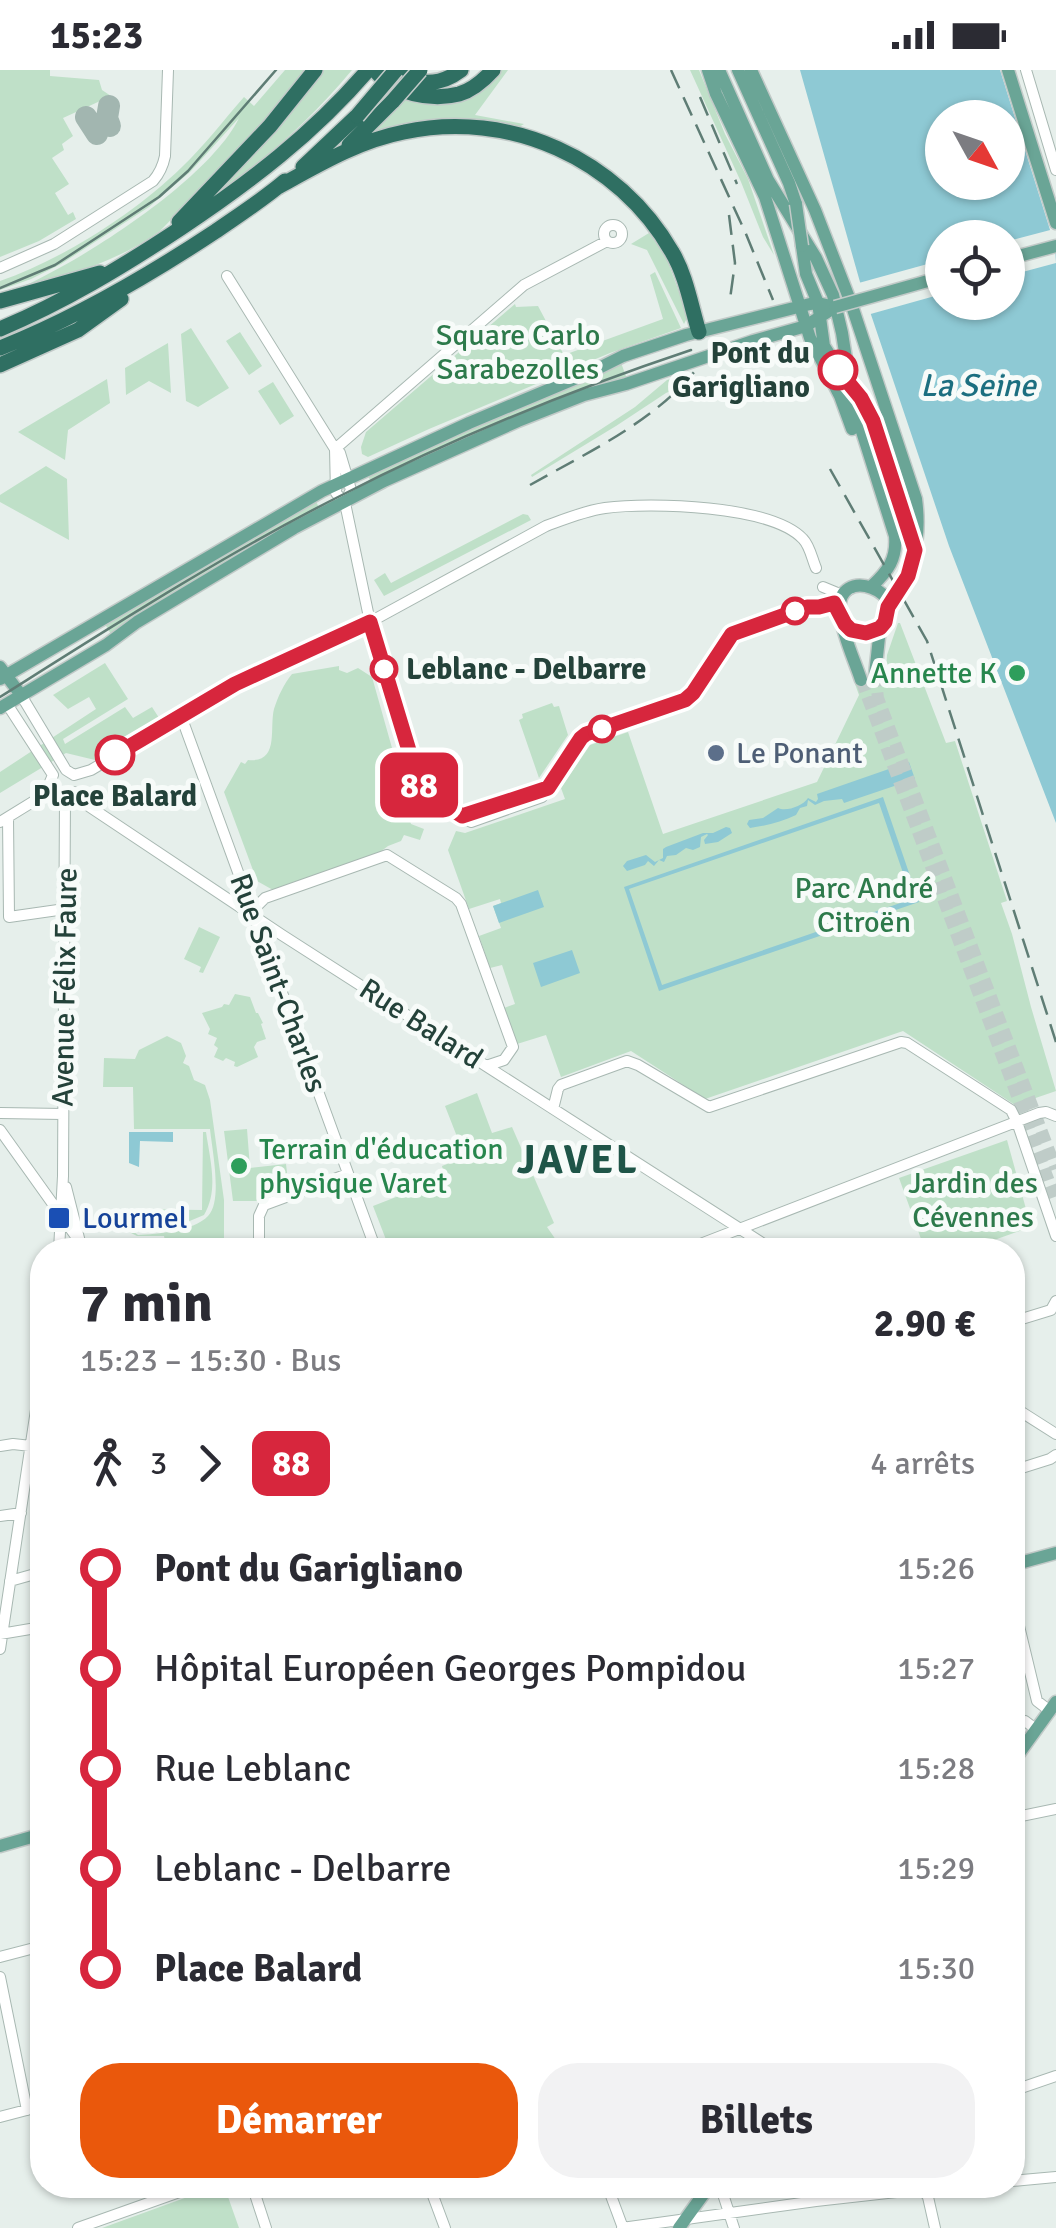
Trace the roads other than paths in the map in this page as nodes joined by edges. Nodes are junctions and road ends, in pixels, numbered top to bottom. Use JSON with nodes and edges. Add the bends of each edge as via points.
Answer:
{"nodes":[{"id":1,"x":168,"y":70,"type":"edge"},
{"id":2,"x":314,"y":70,"type":"edge"},
{"id":3,"x":372,"y":70,"type":"edge"},
{"id":4,"x":395,"y":70,"type":"edge"},
{"id":5,"x":420,"y":70,"type":"edge"},
{"id":6,"x":461,"y":70,"type":"edge"},
{"id":7,"x":477,"y":70,"type":"edge"},
{"id":8,"x":493,"y":70,"type":"edge"},
{"id":9,"x":708,"y":70,"type":"edge"},
{"id":10,"x":719,"y":70,"type":"edge"},
{"id":11,"x":738,"y":70,"type":"edge"},
{"id":12,"x":751,"y":70,"type":"edge"},
{"id":13,"x":1008,"y":70,"type":"edge"},
{"id":14,"x":1026,"y":70,"type":"edge"},
{"id":15,"x":448,"y":95,"type":"junction"},
{"id":16,"x":363,"y":121,"type":"junction"},
{"id":17,"x":339,"y":154,"type":"junction"},
{"id":18,"x":1055,"y":164,"type":"edge"},
{"id":19,"x":278,"y":187,"type":"junction"},
{"id":20,"x":1056,"y":224,"type":"edge"},
{"id":21,"x":607,"y":241,"type":"dead end"},
{"id":22,"x":159,"y":243,"type":"junction"},
{"id":23,"x":1056,"y":246,"type":"edge"},
{"id":24,"x":184,"y":252,"type":"junction"},
{"id":25,"x":1025,"y":255,"type":"edge"},
{"id":26,"x":123,"y":266,"type":"junction"},
{"id":27,"x":0,"y":268,"type":"edge"},
{"id":28,"x":227,"y":276,"type":"dead end"},
{"id":29,"x":925,"y":282,"type":"edge"},
{"id":30,"x":0,"y":301,"type":"edge"},
{"id":31,"x":818,"y":302,"type":"junction"},
{"id":32,"x":799,"y":306,"type":"junction"},
{"id":33,"x":836,"y":308,"type":"junction"},
{"id":34,"x":820,"y":318,"type":"junction"},
{"id":35,"x":806,"y":326,"type":"junction"},
{"id":36,"x":0,"y":330,"type":"edge"},
{"id":37,"x":699,"y":332,"type":"junction"},
{"id":38,"x":0,"y":348,"type":"edge"},
{"id":39,"x":707,"y":356,"type":"junction"},
{"id":40,"x":0,"y":365,"type":"edge"},
{"id":41,"x":334,"y":449,"type":"junction"},
{"id":42,"x":341,"y":478,"type":"junction"},
{"id":43,"x":344,"y":503,"type":"junction"},
{"id":44,"x":894,"y":536,"type":"junction"},
{"id":45,"x":915,"y":550,"type":"junction"},
{"id":46,"x":816,"y":568,"type":"dead end"},
{"id":47,"x":872,"y":586,"type":"junction"},
{"id":48,"x":850,"y":589,"type":"junction"},
{"id":49,"x":888,"y":607,"type":"junction"},
{"id":50,"x":838,"y":611,"type":"junction"},
{"id":51,"x":370,"y":622,"type":"junction"},
{"id":52,"x":880,"y":628,"type":"junction"},
{"id":53,"x":2,"y":674,"type":"edge"},
{"id":54,"x":21,"y":696,"type":"junction"},
{"id":55,"x":2,"y":702,"type":"edge"},
{"id":56,"x":180,"y":716,"type":"junction"},
{"id":57,"x":70,"y":773,"type":"junction"},
{"id":58,"x":53,"y":776,"type":"junction"},
{"id":59,"x":52,"y":790,"type":"junction"},
{"id":60,"x":70,"y":794,"type":"junction"},
{"id":61,"x":4,"y":820,"type":"edge"},
{"id":62,"x":66,"y":909,"type":"junction"},
{"id":63,"x":251,"y":912,"type":"junction"},
{"id":64,"x":486,"y":1066,"type":"junction"},
{"id":65,"x":553,"y":1109,"type":"junction"},
{"id":66,"x":0,"y":1112,"type":"edge"},
{"id":67,"x":64,"y":1114,"type":"junction"},
{"id":68,"x":1051,"y":1114,"type":"edge"},
{"id":69,"x":1017,"y":1122,"type":"junction"},
{"id":70,"x":0,"y":1130,"type":"edge"},
{"id":71,"x":348,"y":1174,"type":"junction"},
{"id":72,"x":63,"y":1180,"type":"junction"},
{"id":73,"x":43,"y":1191,"type":"junction"},
{"id":74,"x":61,"y":1216,"type":"junction"},
{"id":75,"x":741,"y":1230,"type":"junction"},
{"id":76,"x":60,"y":1234,"type":"junction"},
{"id":77,"x":1056,"y":1236,"type":"edge"},
{"id":78,"x":60,"y":1238,"type":"edge"},
{"id":79,"x":65,"y":1238,"type":"edge"},
{"id":80,"x":74,"y":1238,"type":"edge"},
{"id":81,"x":77,"y":1238,"type":"edge"},
{"id":82,"x":259,"y":1238,"type":"edge"},
{"id":83,"x":372,"y":1238,"type":"edge"},
{"id":84,"x":719,"y":1238,"type":"edge"},
{"id":85,"x":753,"y":1238,"type":"edge"},
{"id":86,"x":1056,"y":1301,"type":"edge"},
{"id":87,"x":1025,"y":1318,"type":"edge"},
{"id":88,"x":1025,"y":1414,"type":"edge"},
{"id":89,"x":1056,"y":1434,"type":"edge"},
{"id":90,"x":0,"y":1446,"type":"edge"},
{"id":91,"x":30,"y":1446,"type":"edge"},
{"id":92,"x":30,"y":1452,"type":"edge"},
{"id":93,"x":1056,"y":1455,"type":"edge"},
{"id":94,"x":1025,"y":1467,"type":"edge"},
{"id":95,"x":20,"y":1513,"type":"junction"},
{"id":96,"x":0,"y":1516,"type":"edge"},
{"id":97,"x":1056,"y":1553,"type":"edge"},
{"id":98,"x":1025,"y":1561,"type":"edge"},
{"id":99,"x":30,"y":1575,"type":"edge"},
{"id":100,"x":10,"y":1581,"type":"junction"},
{"id":101,"x":30,"y":1629,"type":"edge"},
{"id":102,"x":1,"y":1634,"type":"edge"},
{"id":103,"x":0,"y":1649,"type":"edge"},
{"id":104,"x":1025,"y":1651,"type":"edge"},
{"id":105,"x":1053,"y":1707,"type":"edge"},
{"id":106,"x":1025,"y":1721,"type":"edge"},
{"id":107,"x":1037,"y":1730,"type":"junction"},
{"id":108,"x":1025,"y":1746,"type":"edge"},
{"id":109,"x":1056,"y":1809,"type":"edge"},
{"id":110,"x":1025,"y":1815,"type":"edge"},
{"id":111,"x":30,"y":1837,"type":"edge"},
{"id":112,"x":0,"y":1846,"type":"edge"},
{"id":113,"x":30,"y":1949,"type":"edge"},
{"id":114,"x":0,"y":1957,"type":"edge"},
{"id":115,"x":0,"y":1977,"type":"edge"},
{"id":116,"x":1056,"y":2076,"type":"edge"},
{"id":117,"x":1025,"y":2087,"type":"edge"},
{"id":118,"x":28,"y":2110,"type":"joint"},
{"id":119,"x":0,"y":2117,"type":"edge"},
{"id":120,"x":1056,"y":2177,"type":"edge"},
{"id":121,"x":1025,"y":2180,"type":"edge"},
{"id":122,"x":162,"y":2198,"type":"edge"},
{"id":123,"x":256,"y":2198,"type":"edge"},
{"id":124,"x":434,"y":2198,"type":"edge"},
{"id":125,"x":612,"y":2198,"type":"edge"},
{"id":126,"x":701,"y":2198,"type":"edge"},
{"id":127,"x":724,"y":2198,"type":"edge"},
{"id":128,"x":843,"y":2198,"type":"edge"},
{"id":129,"x":928,"y":2198,"type":"edge"},
{"id":130,"x":729,"y":2214,"type":"junction"},
{"id":131,"x":682,"y":2224,"type":"edge"},
{"id":132,"x":78,"y":2228,"type":"edge"},
{"id":133,"x":266,"y":2228,"type":"edge"},
{"id":134,"x":444,"y":2228,"type":"edge"},
{"id":135,"x":622,"y":2228,"type":"edge"},
{"id":136,"x":734,"y":2228,"type":"edge"},
{"id":137,"x":936,"y":2228,"type":"edge"}],
"edges":[{"from":1,"to":27,"type":"street","via":[[164,167],[153,181],[54,244]]},
{"from":2,"to":22,"type":"highway"},
{"from":3,"to":15,"type":"highway","via":[[401,90]]},
{"from":3,"to":22,"type":"highway","via":[[270,166]]},
{"from":4,"to":6,"type":"highway","via":[[423,84]]},
{"from":4,"to":16,"type":"highway","bridge":true},
{"from":5,"to":16,"type":"highway","bridge":true},
{"from":7,"to":15,"type":"highway"},
{"from":8,"to":15,"type":"highway","via":[[469,90]]},
{"from":9,"to":32,"type":"main road","via":[[765,198]]},
{"from":10,"to":33,"type":"main road"},
{"from":11,"to":31,"type":"main road","bridge":true,"via":[[789,183],[806,274]]},
{"from":12,"to":45,"type":"main road","via":[[851,303],[916,499]]},
{"from":13,"to":20,"type":"main road"},
{"from":14,"to":18,"type":"street"},
{"from":16,"to":17,"type":"highway"},
{"from":16,"to":19,"type":"highway"},
{"from":17,"to":19,"type":"highway"},
{"from":17,"to":37,"type":"highway","via":[[404,132],[467,126],[512,132],[570,154],[619,187],[654,224],[678,265]]},
{"from":19,"to":24,"type":"highway"},
{"from":21,"to":41,"type":"street","via":[[524,285]]},
{"from":22,"to":26,"type":"highway"},
{"from":23,"to":25,"type":"main road"},
{"from":24,"to":38,"type":"highway"},
{"from":24,"to":40,"type":"highway","via":[[78,330]]},
{"from":26,"to":30,"type":"highway"},
{"from":26,"to":36,"type":"highway"},
{"from":28,"to":41,"type":"street"},
{"from":29,"to":33,"type":"main road","bridge":true},
{"from":31,"to":32,"type":"main road"},
{"from":31,"to":33,"type":"main road"},
{"from":31,"to":34,"type":"main road"},
{"from":32,"to":35,"type":"main road"},
{"from":32,"to":37,"type":"main road"},
{"from":33,"to":34,"type":"main road"},
{"from":33,"to":44,"type":"main road","via":[[853,403]]},
{"from":34,"to":35,"type":"main road"},
{"from":34,"to":45,"type":"main road","bridge":true,"via":[[824,346],[873,421]]},
{"from":35,"to":39,"type":"main road"},
{"from":35,"to":44,"type":"main road"},
{"from":37,"to":39,"type":"main road"},
{"from":37,"to":42,"type":"main road","via":[[623,356]]},
{"from":39,"to":43,"type":"main road","via":[[518,420]]},
{"from":41,"to":42,"type":"street"},
{"from":42,"to":43,"type":"street","via":[[337,497]]},
{"from":42,"to":53,"type":"main road"},
{"from":43,"to":51,"type":"street"},
{"from":43,"to":54,"type":"main road"},
{"from":44,"to":47,"type":"main road","via":[[892,564]]},
{"from":45,"to":49,"type":"main road"},
{"from":46,"to":51,"type":"street","via":[[800,537],[754,517],[688,506],[606,508],[546,526]]},
{"from":47,"to":48,"type":"main road"},
{"from":47,"to":49,"type":"main road"},
{"from":48,"to":50,"type":"main road"},
{"from":48,"to":50,"type":"street","via":[[840,594],[821,584]]},
{"from":49,"to":52,"type":"main road"},
{"from":50,"to":51,"type":"street","via":[[807,607],[732,634],[689,697],[586,734],[542,797],[474,822],[421,790]]},
{"from":50,"to":52,"type":"main road","via":[[851,630]]},
{"from":50,"to":52,"type":"main road","via":[[868,678]]},
{"from":51,"to":56,"type":"street"},
{"from":53,"to":54,"type":"main road"},
{"from":54,"to":55,"type":"main road"},
{"from":54,"to":57,"type":"street"},
{"from":55,"to":58,"type":"street"},
{"from":56,"to":57,"type":"street","via":[[94,768]]},
{"from":56,"to":63,"type":"street","name":"Rue Saint-Charles"},
{"from":57,"to":58,"type":"street"},
{"from":57,"to":60,"type":"street","via":[[77,782]]},
{"from":58,"to":59,"type":"street"},
{"from":59,"to":60,"type":"street"},
{"from":59,"to":61,"type":"street"},
{"from":60,"to":62,"type":"street","name":"Avenue Félix Faure"},
{"from":60,"to":63,"type":"street","name":"Rue Balard"},
{"from":61,"to":62,"type":"street","via":[[9,917]]},
{"from":62,"to":67,"type":"street","name":"Avenue Félix Faure"},
{"from":63,"to":64,"type":"street","name":"Rue Balard"},
{"from":63,"to":64,"type":"street","via":[[266,898],[385,856],[411,868],[462,904],[513,1047],[504,1060]]},
{"from":63,"to":71,"type":"street","name":"Rue Saint-Charles"},
{"from":64,"to":65,"type":"street","name":"Rue Balard"},
{"from":65,"to":69,"type":"street","via":[[562,1086],[627,1060],[709,1107],[902,1042],[1010,1110]]},
{"from":65,"to":75,"type":"street","name":"Rue Balard"},
{"from":66,"to":67,"type":"street"},
{"from":67,"to":72,"type":"street","name":"Avenue Félix Faure"},
{"from":68,"to":69,"type":"street"},
{"from":69,"to":75,"type":"street"},
{"from":69,"to":77,"type":"street"},
{"from":70,"to":73,"type":"street"},
{"from":71,"to":82,"type":"street","via":[[264,1205]]},
{"from":71,"to":83,"type":"street","name":"Rue Saint-Charles"},
{"from":72,"to":73,"type":"street"},
{"from":72,"to":74,"type":"street","name":"Avenue Félix Faure"},
{"from":72,"to":81,"type":"street","name":"Avenue Félix Faure"},
{"from":73,"to":74,"type":"street"},
{"from":74,"to":76,"type":"street","name":"Avenue Félix Faure"},
{"from":74,"to":80,"type":"street"},
{"from":75,"to":84,"type":"street"},
{"from":75,"to":85,"type":"street","name":"Rue Balard"},
{"from":76,"to":78,"type":"street","name":"Avenue Félix Faure"},
{"from":76,"to":79,"type":"street"},
{"from":86,"to":87,"type":"street","via":[[1051,1310]]},
{"from":88,"to":89,"type":"street"},
{"from":90,"to":91,"type":"street"},
{"from":92,"to":95,"type":"street"},
{"from":93,"to":94,"type":"street"},
{"from":95,"to":96,"type":"street"},
{"from":95,"to":100,"type":"street"},
{"from":97,"to":98,"type":"main road"},
{"from":99,"to":100,"type":"street"},
{"from":100,"to":102,"type":"street"},
{"from":101,"to":102,"type":"street"},
{"from":102,"to":103,"type":"street"},
{"from":104,"to":105,"type":"street","via":[[1037,1701]]},
{"from":105,"to":107,"type":"main road"},
{"from":106,"to":107,"type":"street"},
{"from":107,"to":108,"type":"main road"},
{"from":109,"to":110,"type":"street"},
{"from":111,"to":112,"type":"main road"},
{"from":113,"to":114,"type":"street"},
{"from":115,"to":118,"type":"street"},
{"from":116,"to":117,"type":"street"},
{"from":118,"to":119,"type":"street"},
{"from":120,"to":121,"type":"street"},
{"from":122,"to":132,"type":"street"},
{"from":123,"to":133,"type":"street"},
{"from":124,"to":134,"type":"street"},
{"from":125,"to":135,"type":"street"},
{"from":126,"to":131,"type":"main road"},
{"from":127,"to":130,"type":"street"},
{"from":128,"to":130,"type":"street"},
{"from":129,"to":137,"type":"street"},
{"from":130,"to":131,"type":"street"},
{"from":130,"to":136,"type":"street"},
{"from":131,"to":135,"type":"street"}]}
